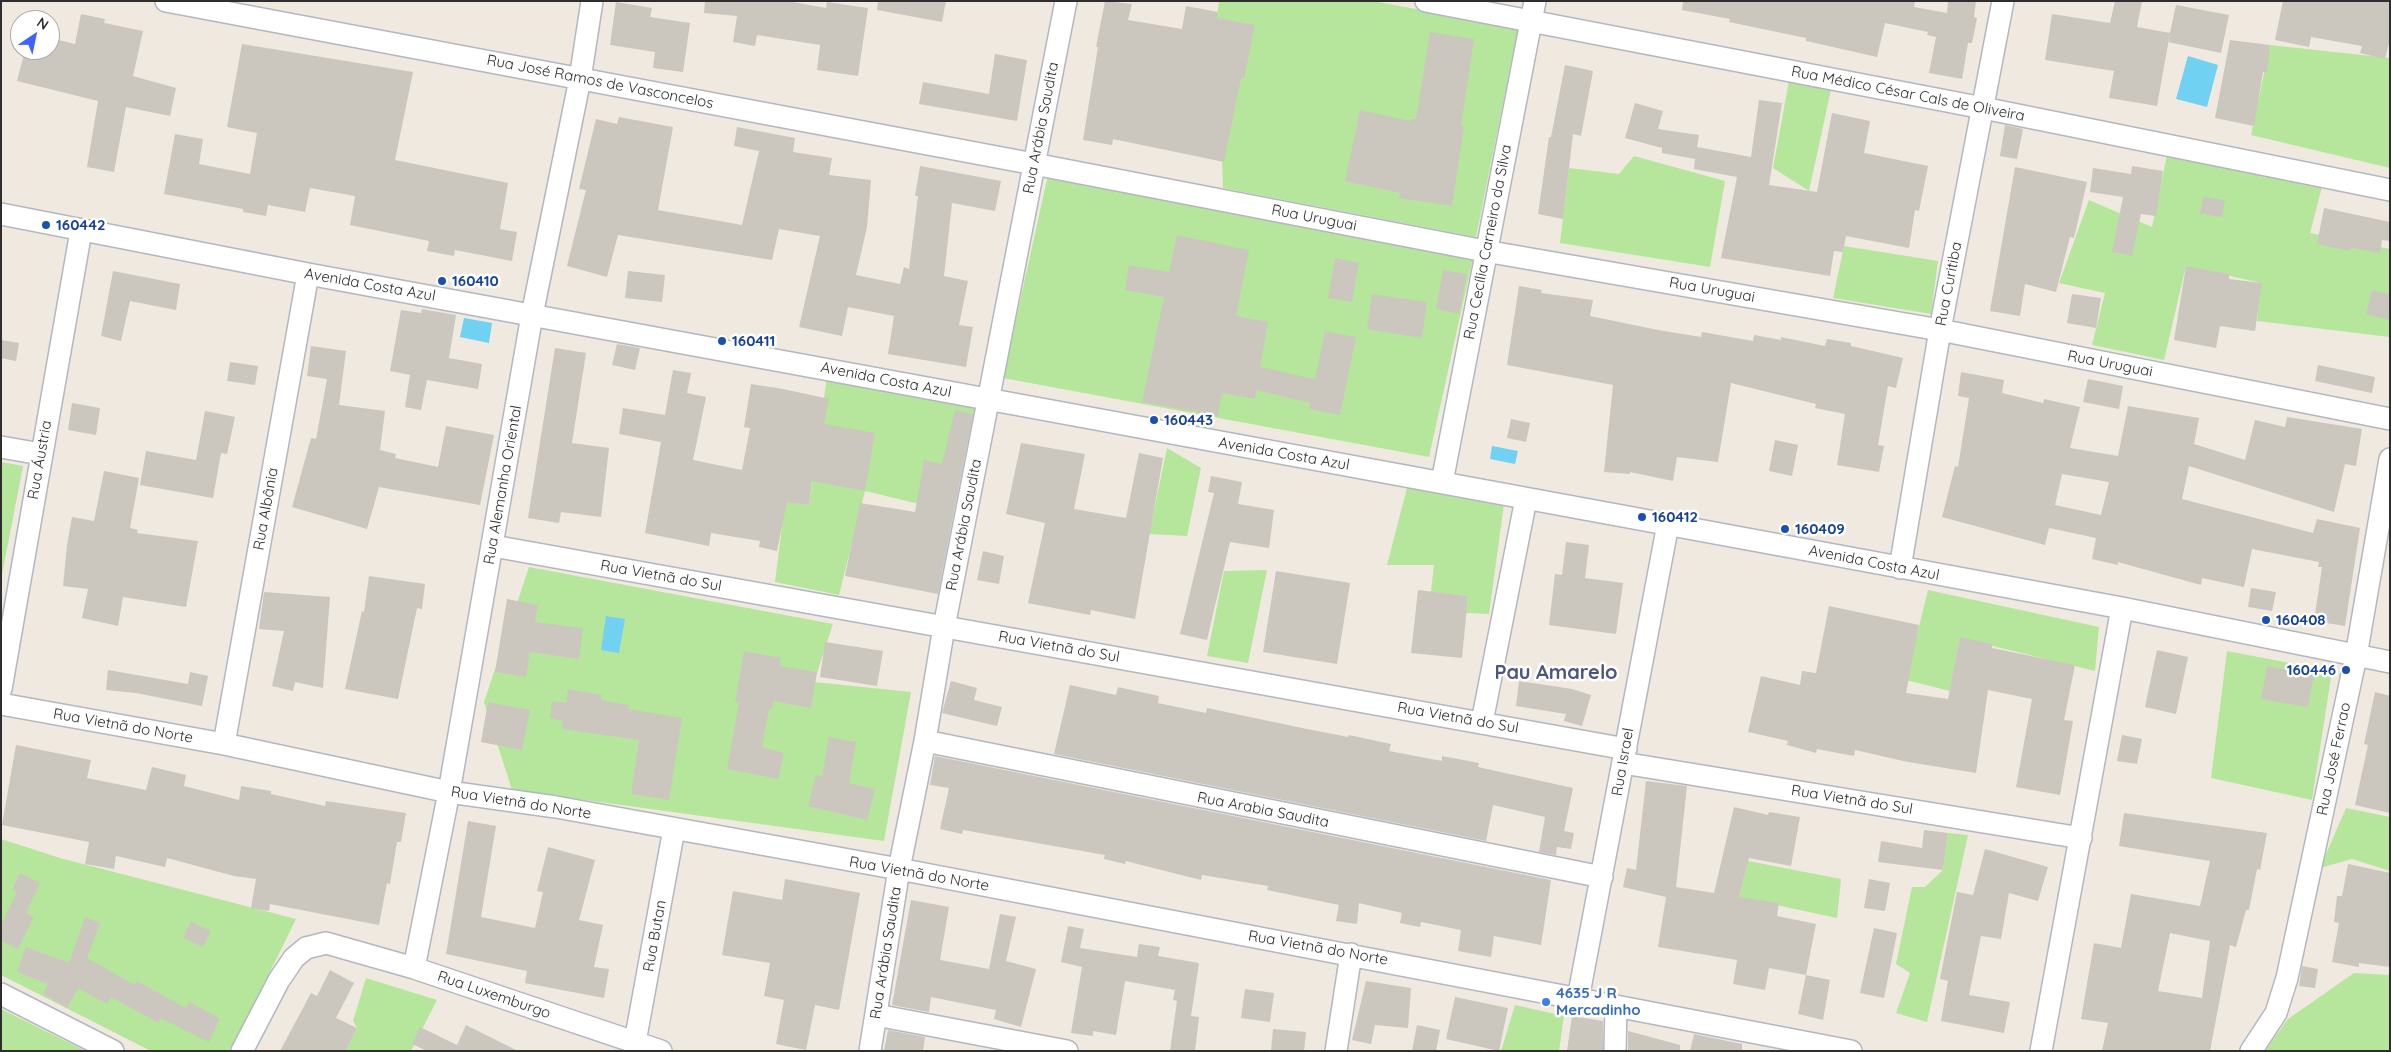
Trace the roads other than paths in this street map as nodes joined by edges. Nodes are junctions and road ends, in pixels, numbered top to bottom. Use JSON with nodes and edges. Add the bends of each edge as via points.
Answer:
{"nodes":[{"id":1,"x":166,"y":1,"type":"edge"},
{"id":2,"x":592,"y":1,"type":"edge"},
{"id":3,"x":1066,"y":1,"type":"edge"},
{"id":4,"x":1426,"y":1,"type":"edge"},
{"id":5,"x":2003,"y":1,"type":"edge"},
{"id":6,"x":1533,"y":11,"type":"edge"},
{"id":7,"x":580,"y":79,"type":"junction"},
{"id":8,"x":1983,"y":108,"type":"junction"},
{"id":9,"x":1034,"y":164,"type":"junction"},
{"id":10,"x":2390,"y":190,"type":"edge"},
{"id":11,"x":1,"y":214,"type":"edge"},
{"id":12,"x":81,"y":231,"type":"junction"},
{"id":13,"x":1485,"y":251,"type":"junction"},
{"id":14,"x":308,"y":274,"type":"junction"},
{"id":15,"x":532,"y":315,"type":"junction"},
{"id":16,"x":1940,"y":330,"type":"junction"},
{"id":17,"x":989,"y":400,"type":"junction"},
{"id":18,"x":2390,"y":419,"type":"edge"},
{"id":19,"x":1,"y":447,"type":"edge"},
{"id":20,"x":41,"y":454,"type":"junction"},
{"id":21,"x":2390,"y":458,"type":"edge"},
{"id":22,"x":1442,"y":482,"type":"junction"},
{"id":23,"x":1526,"y":498,"type":"junction"},
{"id":24,"x":1668,"y":524,"type":"junction"},
{"id":25,"x":493,"y":546,"type":"junction"},
{"id":26,"x":1900,"y":568,"type":"junction"},
{"id":27,"x":2122,"y":608,"type":"junction"},
{"id":28,"x":944,"y":627,"type":"junction"},
{"id":29,"x":2356,"y":656,"type":"junction"},
{"id":30,"x":2390,"y":662,"type":"edge"},
{"id":31,"x":1,"y":689,"type":"edge"},
{"id":32,"x":1,"y":704,"type":"edge"},
{"id":33,"x":1482,"y":722,"type":"junction"},
{"id":34,"x":924,"y":741,"type":"junction"},
{"id":35,"x":224,"y":744,"type":"junction"},
{"id":36,"x":1624,"y":756,"type":"junction"},
{"id":37,"x":449,"y":792,"type":"junction"},
{"id":38,"x":674,"y":829,"type":"junction"},
{"id":39,"x":2080,"y":838,"type":"junction"},
{"id":40,"x":899,"y":869,"type":"junction"},
{"id":41,"x":1602,"y":878,"type":"junction"},
{"id":42,"x":1351,"y":954,"type":"junction"},
{"id":43,"x":414,"y":968,"type":"junction"},
{"id":44,"x":1,"y":994,"type":"edge"},
{"id":45,"x":1578,"y":999,"type":"junction"},
{"id":46,"x":1616,"y":1007,"type":"junction"},
{"id":47,"x":876,"y":1014,"type":"junction"},
{"id":48,"x":635,"y":1042,"type":"junction"},
{"id":49,"x":1831,"y":1048,"type":"edge"},
{"id":50,"x":114,"y":1051,"type":"edge"},
{"id":51,"x":242,"y":1051,"type":"edge"},
{"id":52,"x":661,"y":1051,"type":"edge"},
{"id":53,"x":870,"y":1051,"type":"edge"},
{"id":54,"x":1067,"y":1051,"type":"edge"},
{"id":55,"x":1336,"y":1051,"type":"edge"},
{"id":56,"x":1615,"y":1051,"type":"edge"},
{"id":57,"x":2041,"y":1051,"type":"edge"},
{"id":58,"x":2250,"y":1051,"type":"edge"}],
"edges":[{"from":1,"to":7,"type":"street","name":"Rua José Ramos de Vasconcelos"},
{"from":2,"to":7,"type":"street","name":"Rua Alemanha Oriental"},
{"from":3,"to":9,"type":"street","name":"Rua Arábia Saudita"},
{"from":4,"to":6,"type":"street","name":"Rua Médico César Cals de Oliveira"},
{"from":5,"to":8,"type":"street","name":"Rua Curitiba"},
{"from":6,"to":8,"type":"street","name":"Rua Médico César Cals de Oliveira"},
{"from":6,"to":13,"type":"street","name":"Rua Cecília Carneiro da Silva"},
{"from":7,"to":9,"type":"street","name":"Rua José Ramos de Vasconcelos"},
{"from":7,"to":15,"type":"street","name":"Rua Alemanha Oriental"},
{"from":8,"to":10,"type":"street","name":"Rua Médico César Cals de Oliveira"},
{"from":8,"to":16,"type":"street","name":"Rua Curitiba"},
{"from":9,"to":13,"type":"street","name":"Rua Uruguai"},
{"from":9,"to":17,"type":"street","name":"Rua Arábia Saudita"},
{"from":11,"to":12,"type":"street","name":"Avenida Costa Azul"},
{"from":12,"to":14,"type":"street","name":"Avenida Costa Azul"},
{"from":12,"to":20,"type":"street","name":"Rua Áustria"},
{"from":13,"to":16,"type":"street","name":"Rua Uruguai"},
{"from":13,"to":22,"type":"street","name":"Rua Cecília Carneiro da Silva"},
{"from":14,"to":15,"type":"street","name":"Avenida Costa Azul"},
{"from":14,"to":35,"type":"street","name":"Rua Albânia"},
{"from":15,"to":17,"type":"street","name":"Avenida Costa Azul"},
{"from":15,"to":25,"type":"street","name":"Rua Alemanha Oriental"},
{"from":16,"to":18,"type":"street","name":"Rua Uruguai"},
{"from":16,"to":26,"type":"street","name":"Rua Curitiba"},
{"from":17,"to":22,"type":"street","name":"Avenida Costa Azul"},
{"from":17,"to":28,"type":"street","name":"Rua Arábia Saudita"},
{"from":19,"to":20,"type":"street"},
{"from":20,"to":31,"type":"street","name":"Rua Áustria"},
{"from":21,"to":29,"type":"street","name":"Rua José Ferrao"},
{"from":22,"to":23,"type":"street","name":"Avenida Costa Azul"},
{"from":23,"to":24,"type":"street","name":"Avenida Costa Azul"},
{"from":23,"to":33,"type":"street"},
{"from":24,"to":26,"type":"street","name":"Avenida Costa Azul"},
{"from":24,"to":36,"type":"street","name":"Rua Israel"},
{"from":25,"to":28,"type":"street","name":"Rua Vietnã do Sul"},
{"from":25,"to":37,"type":"street","name":"Rua Alemanha Oriental"},
{"from":26,"to":27,"type":"street","name":"Avenida Costa Azul"},
{"from":27,"to":29,"type":"street","name":"Avenida Costa Azul"},
{"from":27,"to":39,"type":"street"},
{"from":28,"to":33,"type":"street","name":"Rua Vietnã do Sul"},
{"from":28,"to":34,"type":"street","name":"Rua Arábia Saudita"},
{"from":29,"to":30,"type":"street","name":"Avenida Costa Azul"},
{"from":29,"to":58,"type":"street","name":"Rua José Ferrao","via":[[2281,998],[2266,1031]]},
{"from":32,"to":35,"type":"street","name":"Rua Vietnã do Norte"},
{"from":33,"to":36,"type":"street","name":"Rua Vietnã do Sul"},
{"from":34,"to":40,"type":"street","name":"Rua Arábia Saudita"},
{"from":34,"to":41,"type":"street","name":"Rua Arabia Saudita"},
{"from":35,"to":37,"type":"street","name":"Rua Vietnã do Norte"},
{"from":36,"to":39,"type":"street","name":"Rua Vietnã do Sul"},
{"from":36,"to":41,"type":"street","name":"Rua Israel"},
{"from":37,"to":38,"type":"street","name":"Rua Vietnã do Norte","via":[[556,807]]},
{"from":37,"to":43,"type":"street","name":"Rua Alemanha Oriental"},
{"from":38,"to":40,"type":"street","name":"Rua Vietnã do Norte"},
{"from":38,"to":48,"type":"street","name":"Rua Butan"},
{"from":39,"to":57,"type":"street"},
{"from":40,"to":42,"type":"street","name":"Rua Vietnã do Norte"},
{"from":40,"to":47,"type":"street","name":"Rua Arábia Saudita"},
{"from":41,"to":45,"type":"street","name":"Rua Israel"},
{"from":42,"to":45,"type":"street","name":"Rua Vietnã do Norte"},
{"from":42,"to":55,"type":"street"},
{"from":43,"to":48,"type":"street","name":"Rua Luxemburgo"},
{"from":43,"to":51,"type":"street","name":"Rua Luxemburgo","via":[[326,943],[306,948],[294,958],[279,980]]},
{"from":44,"to":50,"type":"street"},
{"from":45,"to":46,"type":"street","name":"Rua Vietnã do Norte"},
{"from":46,"to":49,"type":"street","name":"Rua Vietnã do Norte"},
{"from":46,"to":56,"type":"street"},
{"from":47,"to":53,"type":"street","name":"Rua Arábia Saudita"},
{"from":47,"to":54,"type":"street"},
{"from":48,"to":52,"type":"street","name":"Rua Luxemburgo"}]}
